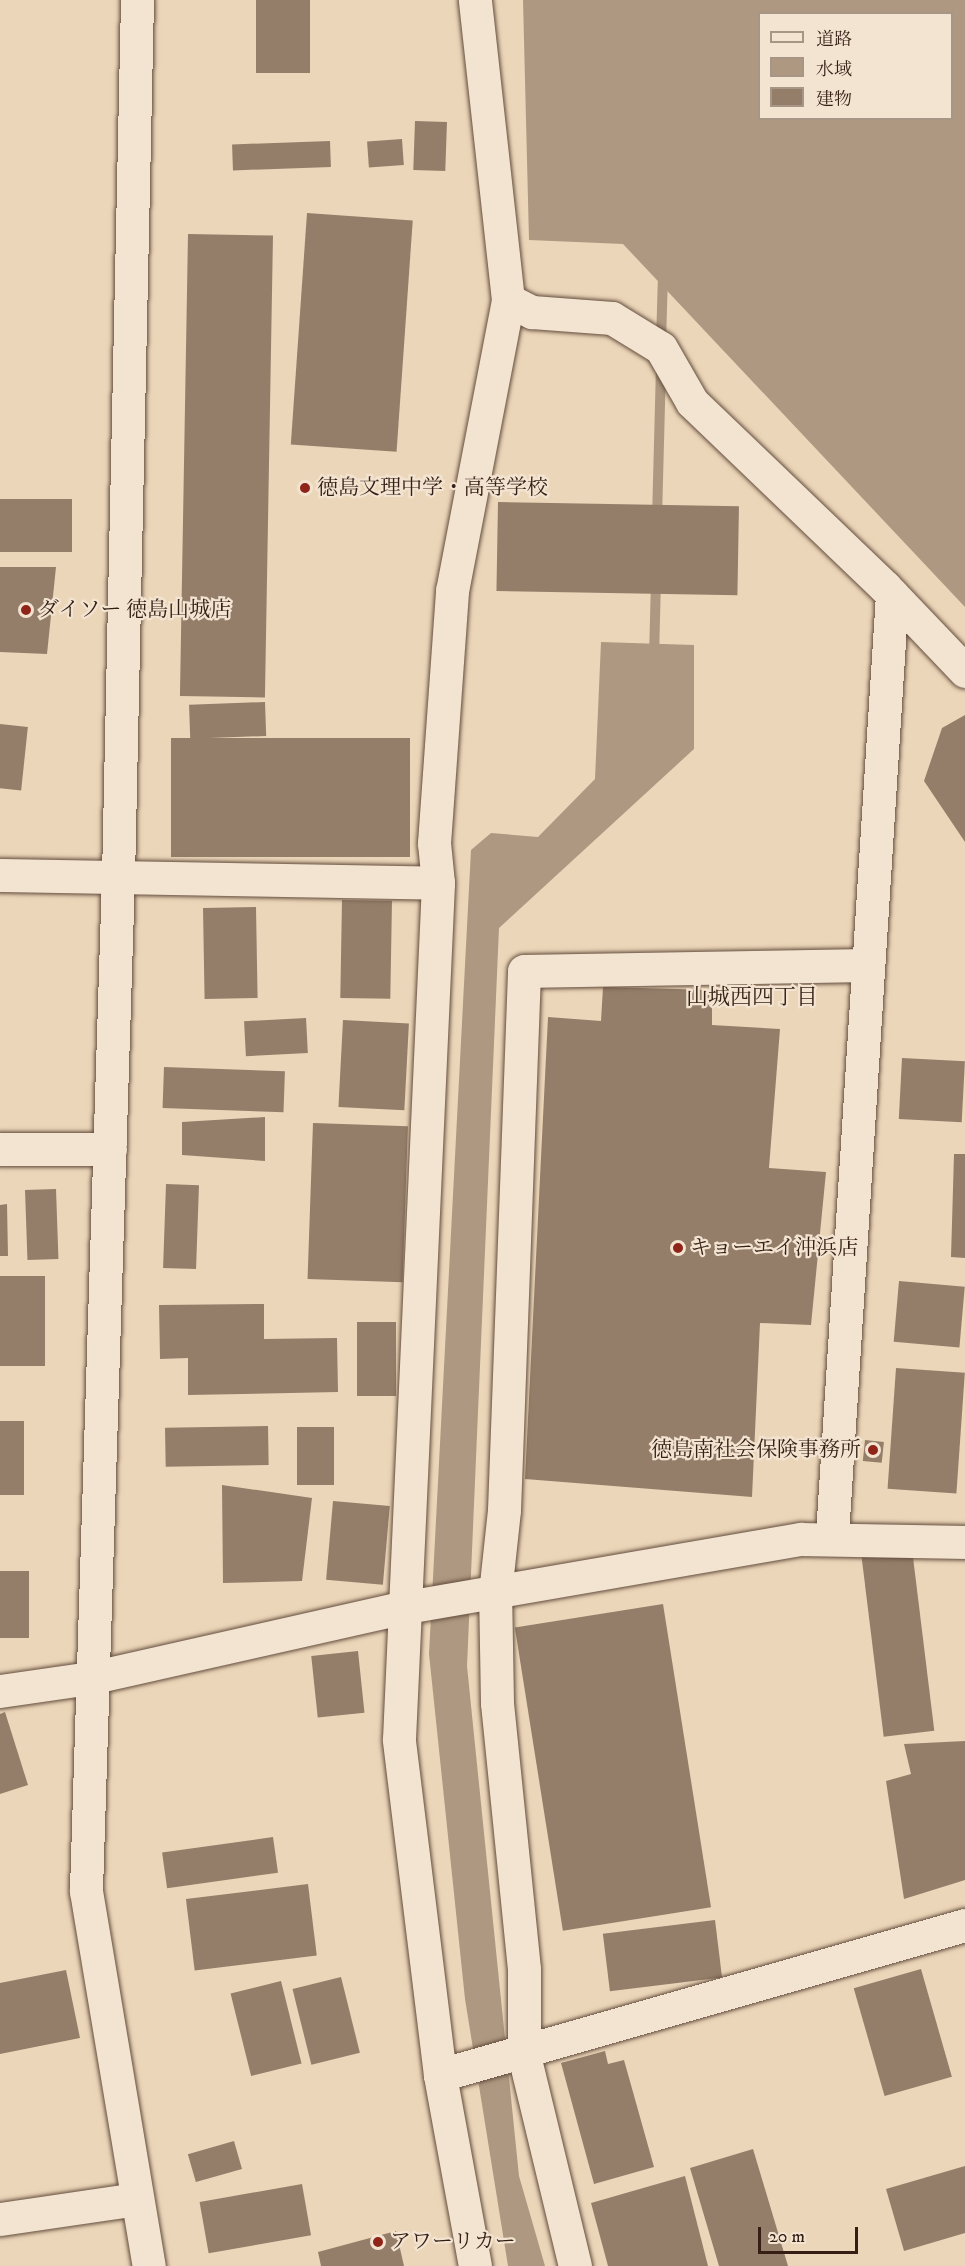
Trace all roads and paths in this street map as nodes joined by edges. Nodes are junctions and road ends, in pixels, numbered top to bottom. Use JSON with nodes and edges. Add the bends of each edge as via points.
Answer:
{"nodes":[{"id":1,"x":137,"y":0,"type":"edge"},
{"id":2,"x":475,"y":0,"type":"edge"},
{"id":3,"x":508,"y":300,"type":"junction"},
{"id":4,"x":889,"y":591,"type":"junction"},
{"id":5,"x":965,"y":671,"type":"edge"},
{"id":6,"x":0,"y":875,"type":"edge"},
{"id":7,"x":118,"y":876,"type":"junction"},
{"id":8,"x":438,"y":883,"type":"junction"},
{"id":9,"x":866,"y":965,"type":"junction"},
{"id":10,"x":0,"y":1149,"type":"edge"},
{"id":11,"x":110,"y":1149,"type":"junction"},
{"id":12,"x":831,"y":1535,"type":"junction"},
{"id":13,"x":965,"y":1542,"type":"edge"},
{"id":14,"x":495,"y":1593,"type":"junction"},
{"id":15,"x":401,"y":1608,"type":"junction"},
{"id":16,"x":90,"y":1678,"type":"junction"},
{"id":17,"x":0,"y":1691,"type":"edge"},
{"id":18,"x":965,"y":1925,"type":"edge"},
{"id":19,"x":524,"y":2055,"type":"junction"},
{"id":20,"x":440,"y":2075,"type":"junction"},
{"id":21,"x":137,"y":2199,"type":"junction"},
{"id":22,"x":0,"y":2219,"type":"edge"},
{"id":23,"x":149,"y":2266,"type":"edge"},
{"id":24,"x":475,"y":2266,"type":"edge"},
{"id":25,"x":575,"y":2266,"type":"edge"}],
"edges":[{"from":1,"to":7,"type":"street"},
{"from":2,"to":3,"type":"street"},
{"from":3,"to":4,"type":"street","via":[[532,312],[612,318],[661,348],[692,402]]},
{"from":3,"to":8,"type":"street","via":[[452,591],[434,843]]},
{"from":4,"to":5,"type":"street"},
{"from":4,"to":9,"type":"street"},
{"from":6,"to":7,"type":"street"},
{"from":7,"to":8,"type":"street"},
{"from":7,"to":11,"type":"street"},
{"from":8,"to":15,"type":"street"},
{"from":9,"to":12,"type":"street"},
{"from":9,"to":14,"type":"street","via":[[524,971],[505,1498]]},
{"from":10,"to":11,"type":"street"},
{"from":11,"to":16,"type":"street"},
{"from":12,"to":13,"type":"street"},
{"from":12,"to":14,"type":"street"},
{"from":14,"to":15,"type":"street"},
{"from":14,"to":19,"type":"street","via":[[497,1703],[524,1969]]},
{"from":15,"to":16,"type":"street"},
{"from":15,"to":20,"type":"street","via":[[399,1739]]},
{"from":16,"to":17,"type":"street"},
{"from":16,"to":21,"type":"street","via":[[86,1891]]},
{"from":18,"to":19,"type":"street"},
{"from":19,"to":20,"type":"street"},
{"from":19,"to":25,"type":"street"},
{"from":20,"to":24,"type":"street"},
{"from":21,"to":22,"type":"street"},
{"from":21,"to":23,"type":"street"}]}
